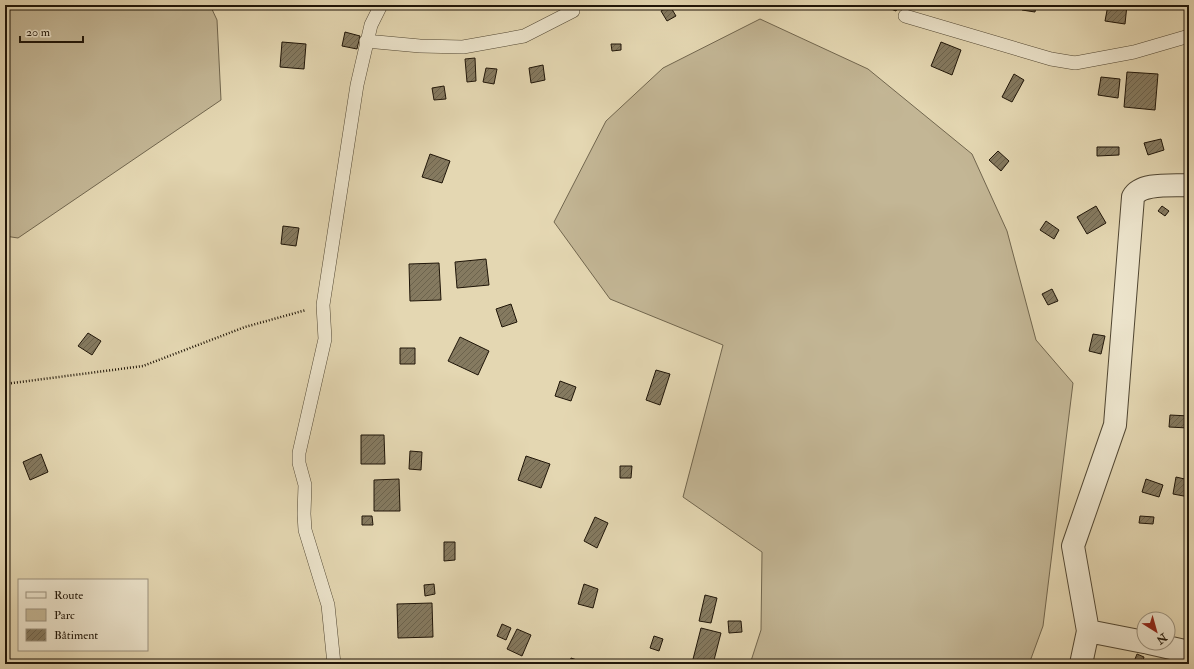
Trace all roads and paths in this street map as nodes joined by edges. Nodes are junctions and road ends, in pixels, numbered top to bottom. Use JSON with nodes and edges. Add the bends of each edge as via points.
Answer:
{"nodes":[{"id":1,"x":381,"y":5,"type":"edge"},
{"id":2,"x":573,"y":11,"type":"dead end"},
{"id":3,"x":905,"y":16,"type":"dead end"},
{"id":4,"x":1189,"y":36,"type":"edge"},
{"id":5,"x":366,"y":41,"type":"junction"},
{"id":6,"x":1189,"y":185,"type":"edge"},
{"id":7,"x":322,"y":305,"type":"junction"},
{"id":8,"x":5,"y":384,"type":"edge"},
{"id":9,"x":1088,"y":632,"type":"junction"},
{"id":10,"x":1136,"y":641,"type":"edge"},
{"id":11,"x":1176,"y":649,"type":"edge"},
{"id":12,"x":1189,"y":652,"type":"edge"},
{"id":13,"x":334,"y":664,"type":"edge"},
{"id":14,"x":1081,"y":664,"type":"edge"}],
"edges":[{"from":1,"to":5,"type":"lane"},
{"from":2,"to":5,"type":"lane","via":[[524,36],[463,46],[420,46]]},
{"from":3,"to":4,"type":"lane","via":[[1051,59],[1075,63],[1134,52]]},
{"from":5,"to":7,"type":"lane"},
{"from":6,"to":9,"type":"street","via":[[1145,188],[1136,191],[1133,197],[1115,425],[1073,546]]},
{"from":7,"to":8,"type":"path","via":[[245,327],[143,366]]},
{"from":7,"to":13,"type":"lane","via":[[325,339],[299,453],[299,463],[305,485],[305,530],[328,605]]},
{"from":9,"to":10,"type":"street"},
{"from":9,"to":14,"type":"street"},
{"from":11,"to":12,"type":"street"}]}
